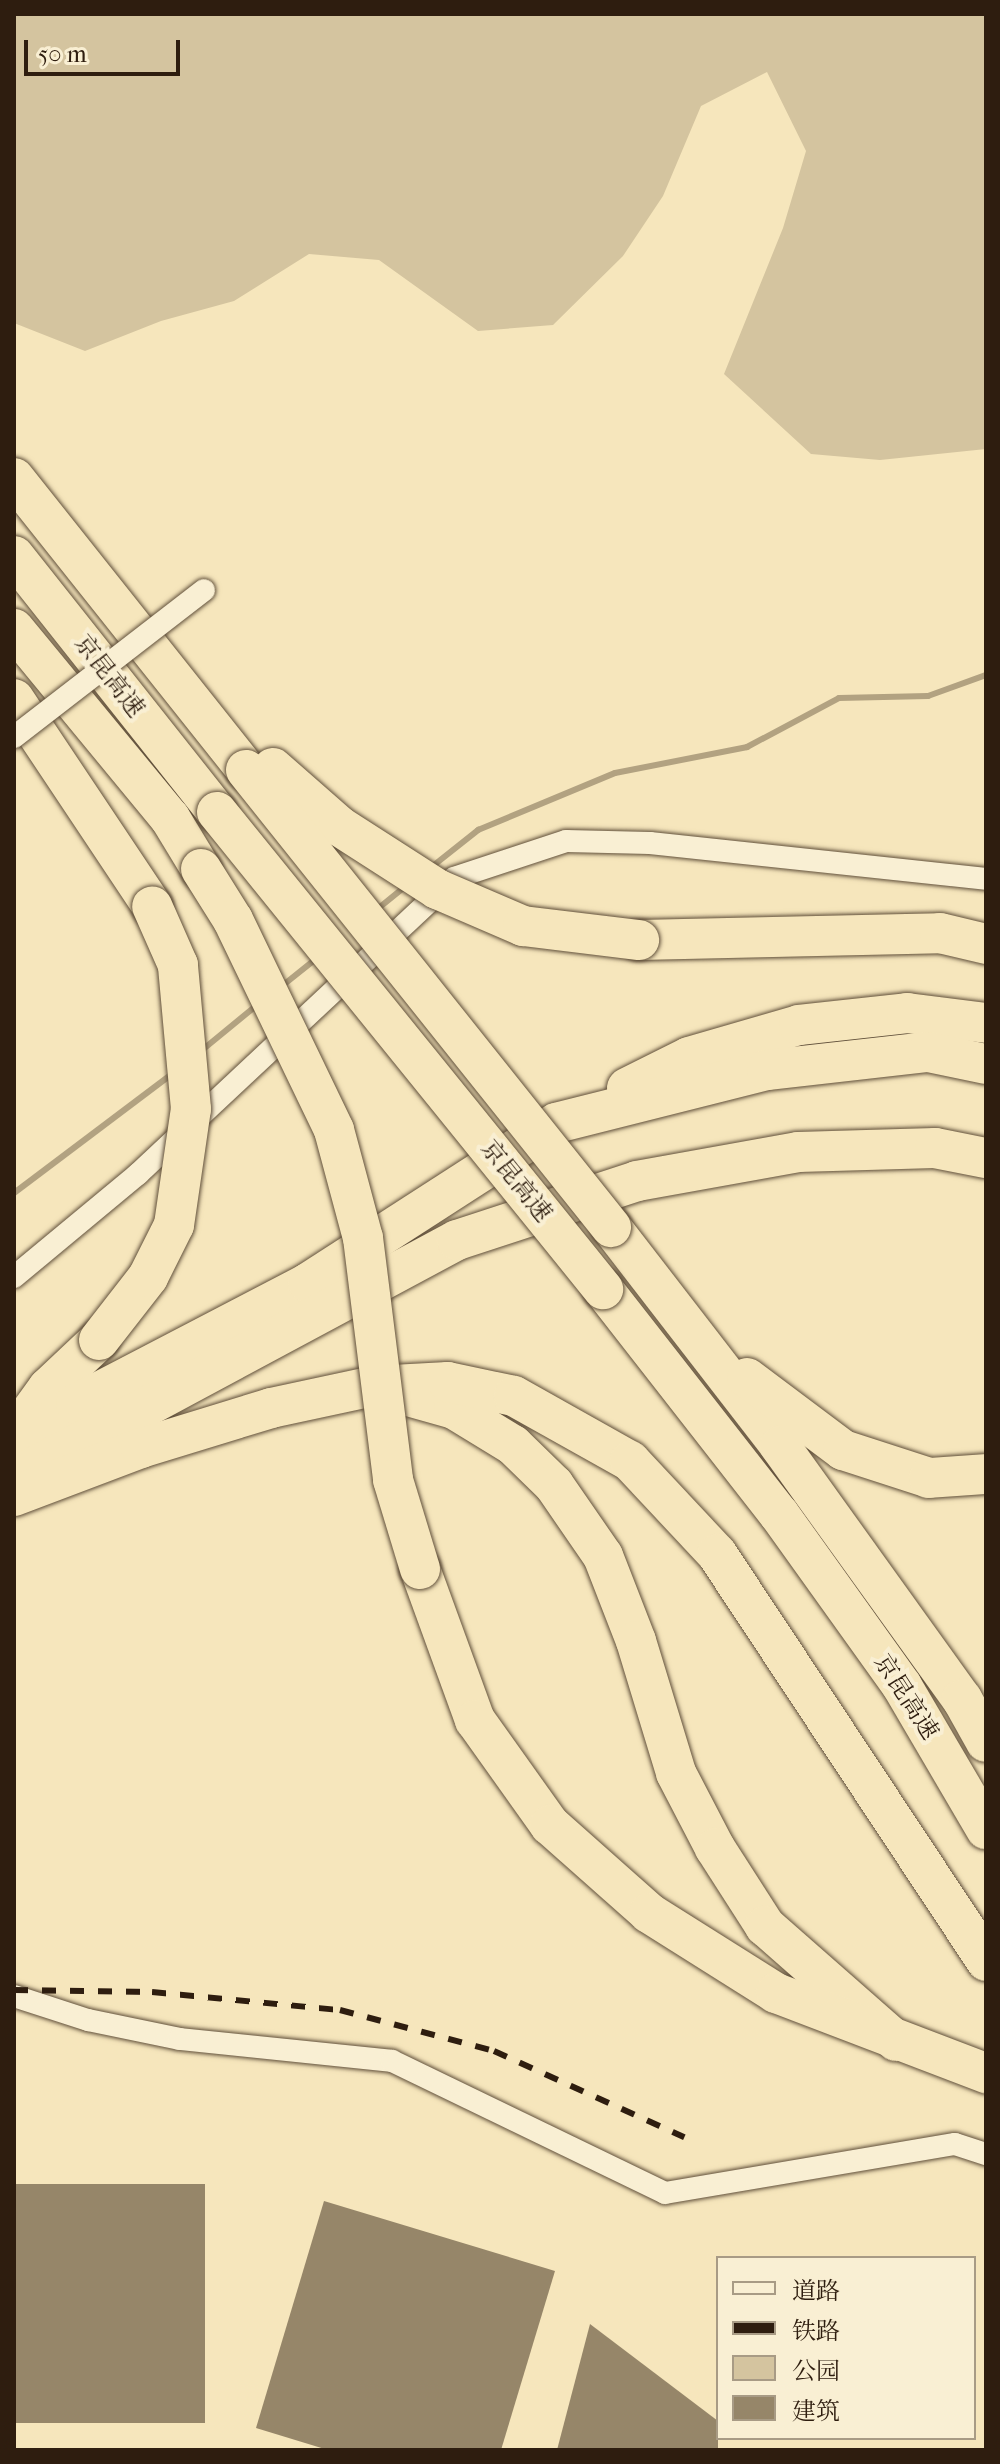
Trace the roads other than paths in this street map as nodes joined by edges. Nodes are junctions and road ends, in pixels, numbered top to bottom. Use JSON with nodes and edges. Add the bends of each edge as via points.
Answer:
{"nodes":[{"id":1,"x":14,"y":478,"type":"edge"},
{"id":2,"x":14,"y":556,"type":"edge"},
{"id":3,"x":204,"y":590,"type":"dead end"},
{"id":4,"x":14,"y":629,"type":"edge"},
{"id":5,"x":14,"y":699,"type":"edge"},
{"id":6,"x":14,"y":737,"type":"edge"},
{"id":7,"x":259,"y":769,"type":"junction"},
{"id":8,"x":986,"y":879,"type":"edge"},
{"id":9,"x":986,"y":944,"type":"edge"},
{"id":10,"x":986,"y":1023,"type":"edge"},
{"id":11,"x":986,"y":1064,"type":"edge"},
{"id":12,"x":556,"y":1123,"type":"junction"},
{"id":13,"x":986,"y":1158,"type":"edge"},
{"id":14,"x":14,"y":1277,"type":"edge"},
{"id":15,"x":686,"y":1324,"type":"junction"},
{"id":16,"x":374,"y":1386,"type":"junction"},
{"id":17,"x":14,"y":1435,"type":"edge"},
{"id":18,"x":14,"y":1445,"type":"edge"},
{"id":19,"x":986,"y":1474,"type":"edge"},
{"id":20,"x":14,"y":1477,"type":"edge"},
{"id":21,"x":14,"y":1496,"type":"edge"},
{"id":22,"x":986,"y":1742,"type":"edge"},
{"id":23,"x":986,"y":1829,"type":"edge"},
{"id":24,"x":986,"y":1961,"type":"edge"},
{"id":25,"x":14,"y":1996,"type":"edge"},
{"id":26,"x":896,"y":2041,"type":"junction"},
{"id":27,"x":986,"y":2073,"type":"edge"},
{"id":28,"x":986,"y":2154,"type":"edge"}],
"edges":[{"from":1,"to":7,"type":"highway","name":"京昆高速","via":[[181,688]]},
{"from":2,"to":23,"type":"highway","name":"京昆高速","bridge":true,"via":[[779,1514],[902,1686]]},
{"from":3,"to":6,"type":"street","bridge":true},
{"from":4,"to":26,"type":"highway","bridge":true,"via":[[170,818],[233,920],[334,1130],[363,1238],[393,1480],[475,1720],[550,1825],[649,1913],[776,1993]]},
{"from":5,"to":17,"type":"highway","bridge":true,"via":[[152,906],[178,965],[191,1109],[174,1225],[148,1277],[99,1340],[48,1388]]},
{"from":7,"to":9,"type":"highway","bridge":true,"via":[[437,889],[523,926],[639,940],[940,933]]},
{"from":7,"to":15,"type":"highway","name":"京昆高速","bridge":true},
{"from":8,"to":14,"type":"street","via":[[650,843],[566,841],[454,878],[138,1174]]},
{"from":10,"to":12,"type":"highway","via":[[907,1013],[799,1025],[689,1057]]},
{"from":11,"to":12,"type":"highway","via":[[928,1052],[767,1070]]},
{"from":12,"to":18,"type":"highway","via":[[308,1283],[76,1404]]},
{"from":13,"to":20,"type":"highway","via":[[935,1148],[798,1152],[637,1181],[457,1240]]},
{"from":15,"to":19,"type":"highway","via":[[764,1394],[843,1450],[929,1478]]},
{"from":15,"to":22,"type":"highway","name":"京昆高速","via":[[861,1558]]},
{"from":16,"to":21,"type":"highway","via":[[271,1408],[141,1448]]},
{"from":16,"to":24,"type":"highway","via":[[448,1382],[514,1396],[630,1461],[717,1554]]},
{"from":16,"to":26,"type":"highway","via":[[454,1409],[513,1445],[554,1485],[603,1556],[636,1641],[676,1773],[715,1848],[765,1926]]},
{"from":25,"to":28,"type":"street","via":[[88,2020],[180,2039],[392,2061],[665,2193],[955,2144]]},
{"from":26,"to":27,"type":"highway"}]}
